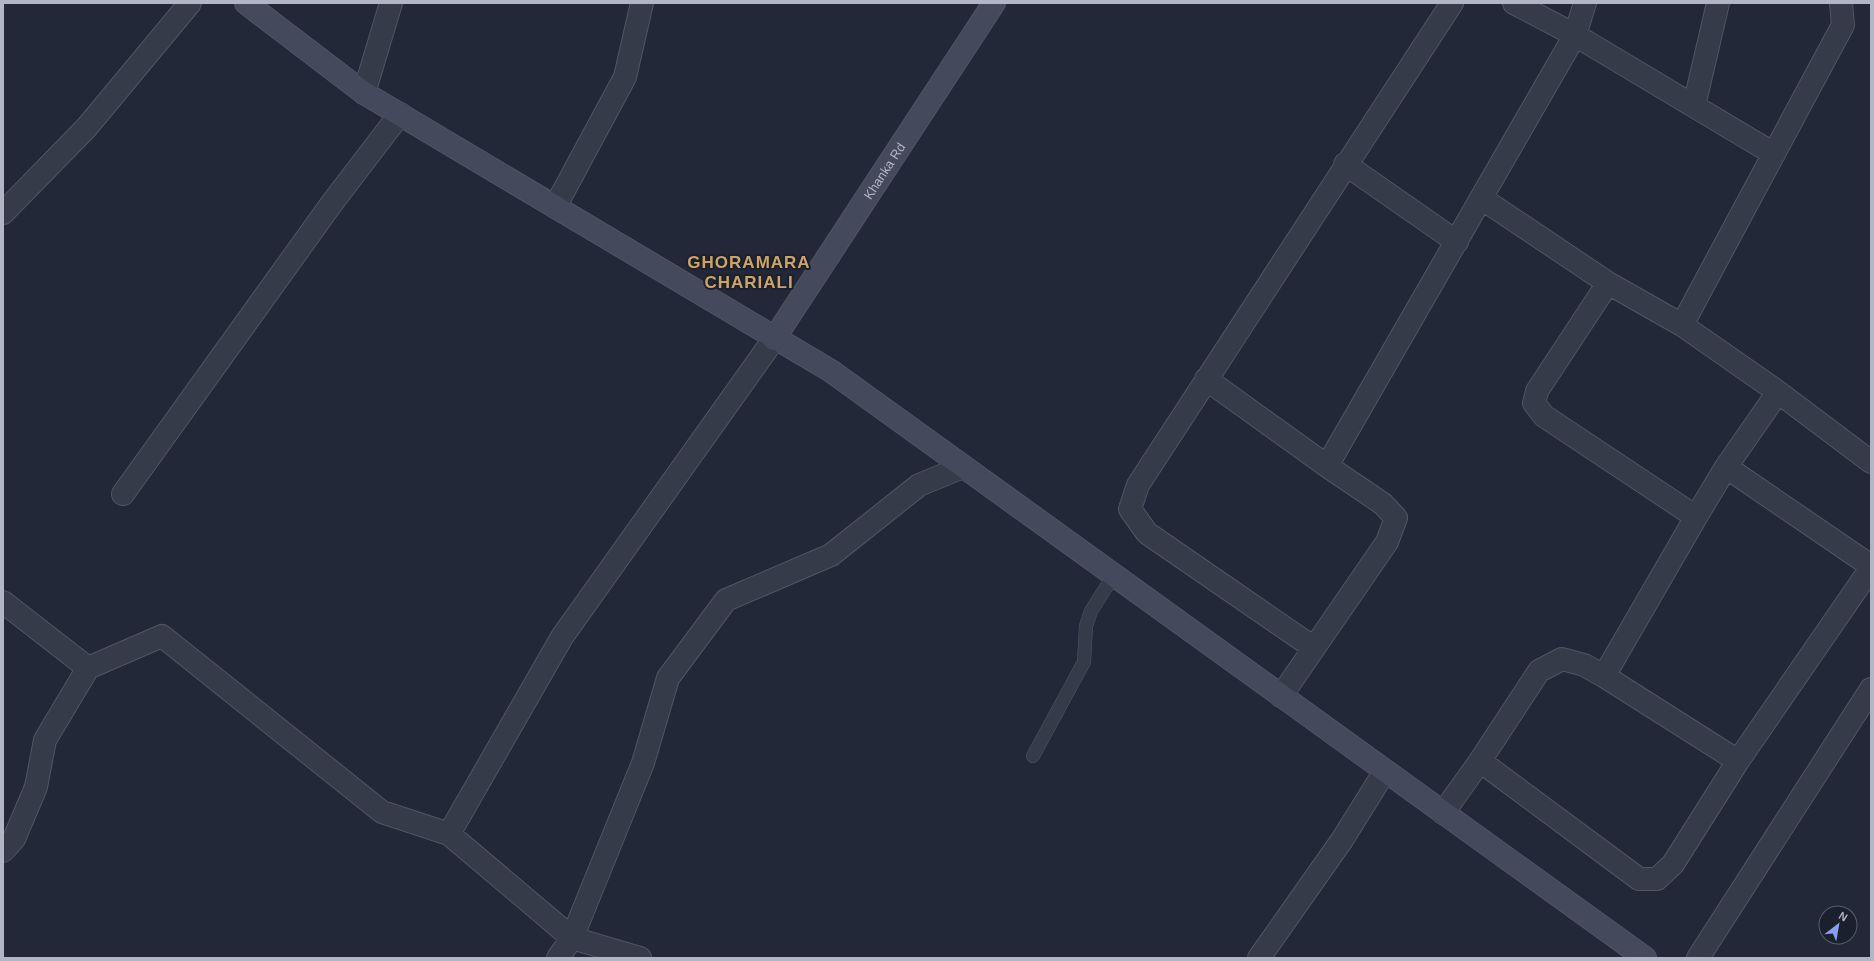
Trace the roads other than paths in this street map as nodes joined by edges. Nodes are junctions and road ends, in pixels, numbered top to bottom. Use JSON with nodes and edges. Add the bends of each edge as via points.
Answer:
{"nodes":[{"id":1,"x":190,"y":3,"type":"edge"},
{"id":2,"x":246,"y":3,"type":"edge"},
{"id":3,"x":391,"y":3,"type":"edge"},
{"id":4,"x":642,"y":3,"type":"edge"},
{"id":5,"x":994,"y":3,"type":"edge"},
{"id":6,"x":1452,"y":3,"type":"edge"},
{"id":7,"x":1514,"y":3,"type":"edge"},
{"id":8,"x":1585,"y":3,"type":"edge"},
{"id":9,"x":1718,"y":3,"type":"edge"},
{"id":10,"x":1841,"y":3,"type":"edge"},
{"id":11,"x":1576,"y":35,"type":"junction"},
{"id":12,"x":364,"y":93,"type":"junction"},
{"id":13,"x":1694,"y":106,"type":"junction"},
{"id":14,"x":400,"y":114,"type":"junction"},
{"id":15,"x":1774,"y":154,"type":"junction"},
{"id":16,"x":1345,"y":164,"type":"junction"},
{"id":17,"x":1481,"y":198,"type":"junction"},
{"id":18,"x":555,"y":207,"type":"junction"},
{"id":19,"x":3,"y":213,"type":"edge"},
{"id":20,"x":1457,"y":242,"type":"junction"},
{"id":21,"x":1608,"y":283,"type":"junction"},
{"id":22,"x":1682,"y":325,"type":"junction"},
{"id":23,"x":774,"y":339,"type":"junction"},
{"id":24,"x":1206,"y":379,"type":"junction"},
{"id":25,"x":1778,"y":392,"type":"junction"},
{"id":26,"x":1871,"y":462,"type":"edge"},
{"id":27,"x":1327,"y":466,"type":"junction"},
{"id":28,"x":963,"y":467,"type":"junction"},
{"id":29,"x":1726,"y":467,"type":"junction"},
{"id":30,"x":123,"y":494,"type":"dead end"},
{"id":31,"x":1696,"y":517,"type":"junction"},
{"id":32,"x":1871,"y":567,"type":"edge"},
{"id":33,"x":1114,"y":575,"type":"junction"},
{"id":34,"x":3,"y":602,"type":"edge"},
{"id":35,"x":1314,"y":648,"type":"junction"},
{"id":36,"x":88,"y":668,"type":"junction"},
{"id":37,"x":1604,"y":676,"type":"junction"},
{"id":38,"x":1871,"y":689,"type":"edge"},
{"id":39,"x":1281,"y":696,"type":"junction"},
{"id":40,"x":1034,"y":756,"type":"dead end"},
{"id":41,"x":1480,"y":761,"type":"junction"},
{"id":42,"x":1738,"y":761,"type":"junction"},
{"id":43,"x":1385,"y":771,"type":"junction"},
{"id":44,"x":1443,"y":813,"type":"junction"},
{"id":45,"x":449,"y":834,"type":"junction"},
{"id":46,"x":3,"y":851,"type":"edge"},
{"id":47,"x":572,"y":938,"type":"junction"},
{"id":48,"x":558,"y":958,"type":"edge"},
{"id":49,"x":640,"y":958,"type":"edge"},
{"id":50,"x":1259,"y":958,"type":"edge"},
{"id":51,"x":1645,"y":958,"type":"edge"},
{"id":52,"x":1698,"y":958,"type":"edge"}],
"edges":[{"from":1,"to":19,"type":"street","via":[[87,127]]},
{"from":2,"to":12,"type":"street"},
{"from":3,"to":12,"type":"street"},
{"from":4,"to":18,"type":"street","via":[[625,77]]},
{"from":5,"to":23,"type":"street","name":"Khanka Rd"},
{"from":6,"to":16,"type":"street"},
{"from":7,"to":11,"type":"street"},
{"from":8,"to":11,"type":"street"},
{"from":9,"to":13,"type":"street"},
{"from":10,"to":15,"type":"street","via":[[1843,25]]},
{"from":11,"to":13,"type":"street"},
{"from":11,"to":17,"type":"street"},
{"from":12,"to":14,"type":"street"},
{"from":13,"to":15,"type":"street"},
{"from":14,"to":18,"type":"street"},
{"from":14,"to":30,"type":"street","via":[[332,203]]},
{"from":15,"to":22,"type":"street"},
{"from":16,"to":20,"type":"street"},
{"from":16,"to":24,"type":"street"},
{"from":17,"to":20,"type":"street"},
{"from":17,"to":21,"type":"street"},
{"from":18,"to":23,"type":"street"},
{"from":20,"to":27,"type":"street"},
{"from":21,"to":22,"type":"street"},
{"from":21,"to":31,"type":"street","via":[[1537,391],[1534,403],[1544,416]]},
{"from":22,"to":25,"type":"street"},
{"from":23,"to":28,"type":"street","via":[[831,371]]},
{"from":23,"to":45,"type":"street","via":[[562,637]]},
{"from":24,"to":27,"type":"street"},
{"from":24,"to":35,"type":"street","via":[[1138,485],[1130,509],[1147,533]]},
{"from":25,"to":26,"type":"street"},
{"from":25,"to":29,"type":"street"},
{"from":27,"to":35,"type":"street","via":[[1383,504],[1396,518],[1387,542]]},
{"from":28,"to":33,"type":"street"},
{"from":28,"to":47,"type":"street","via":[[919,485],[831,555],[726,600],[668,678],[643,763]]},
{"from":29,"to":31,"type":"street"},
{"from":29,"to":32,"type":"street"},
{"from":31,"to":37,"type":"street"},
{"from":32,"to":42,"type":"street"},
{"from":33,"to":39,"type":"street"},
{"from":33,"to":40,"type":"lane","via":[[1091,611],[1086,626],[1084,662]]},
{"from":34,"to":36,"type":"street"},
{"from":35,"to":39,"type":"street"},
{"from":36,"to":45,"type":"street","via":[[162,636],[382,812]]},
{"from":36,"to":46,"type":"street","via":[[45,740],[36,787],[14,839]]},
{"from":37,"to":41,"type":"street","via":[[1584,665],[1562,659],[1539,671]]},
{"from":37,"to":42,"type":"street"},
{"from":38,"to":52,"type":"street"},
{"from":39,"to":43,"type":"street"},
{"from":41,"to":42,"type":"street","via":[[1639,879],[1657,879],[1673,864]]},
{"from":41,"to":44,"type":"street"},
{"from":43,"to":44,"type":"street"},
{"from":43,"to":50,"type":"street","via":[[1342,840]]},
{"from":44,"to":51,"type":"street"},
{"from":45,"to":47,"type":"street"},
{"from":47,"to":48,"type":"street"},
{"from":47,"to":49,"type":"street"}]}
